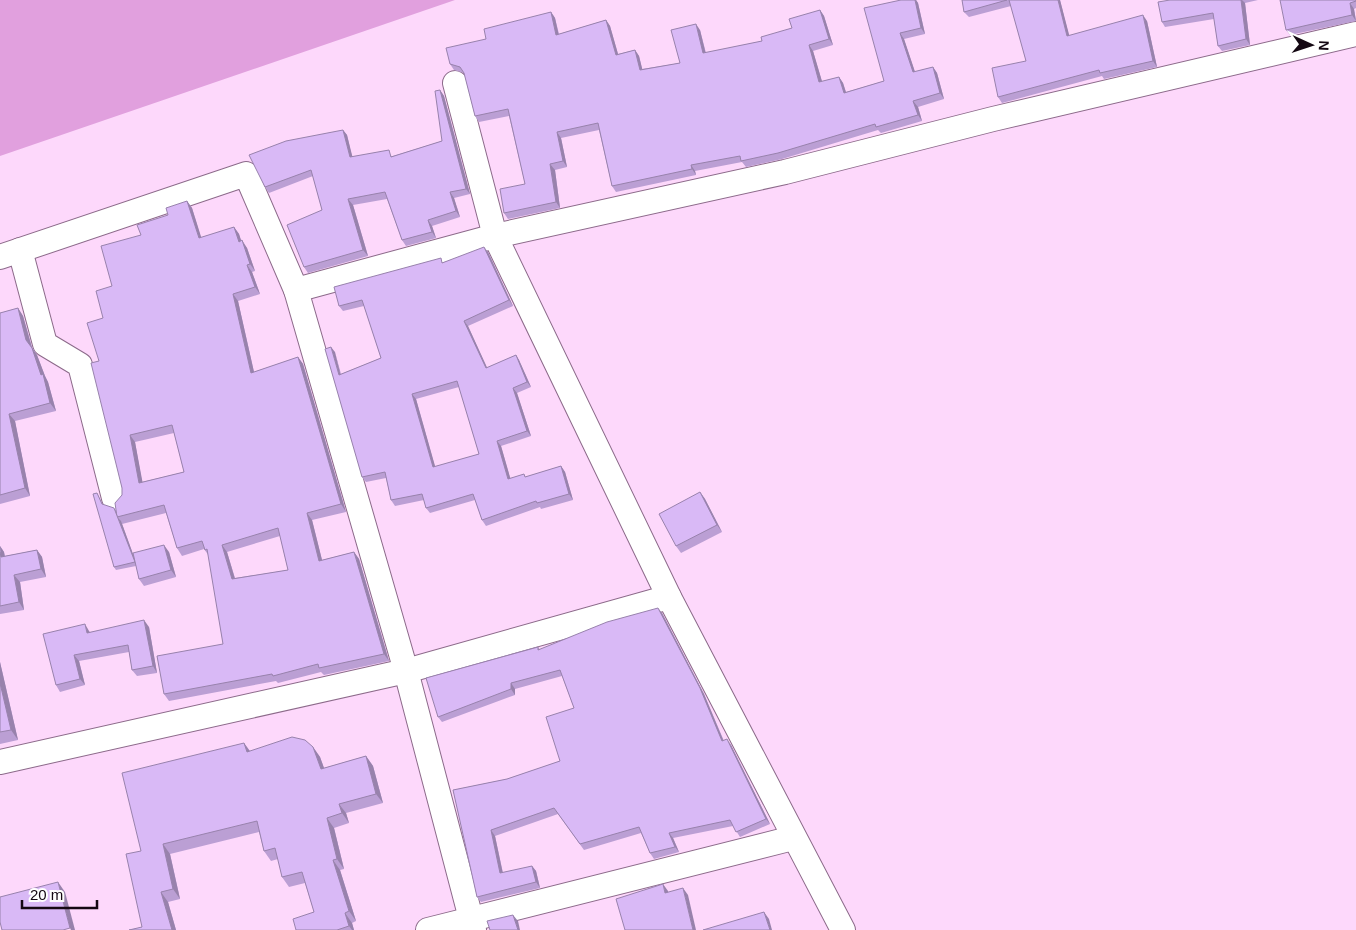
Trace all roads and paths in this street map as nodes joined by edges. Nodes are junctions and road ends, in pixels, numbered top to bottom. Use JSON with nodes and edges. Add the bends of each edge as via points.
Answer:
{"nodes":[{"id":1,"x":1356,"y":34,"type":"edge"},
{"id":2,"x":455,"y":83,"type":"dead end"},
{"id":3,"x":495,"y":236,"type":"junction"},
{"id":4,"x":10,"y":253,"type":"edge"},
{"id":5,"x":296,"y":290,"type":"junction"},
{"id":6,"x":114,"y":498,"type":"dead end"},
{"id":7,"x":669,"y":597,"type":"junction"},
{"id":8,"x":406,"y":671,"type":"junction"},
{"id":9,"x":0,"y":762,"type":"edge"},
{"id":10,"x":794,"y":838,"type":"junction"},
{"id":11,"x":472,"y":924,"type":"edge"},
{"id":12,"x":428,"y":930,"type":"edge"},
{"id":13,"x":843,"y":930,"type":"edge"}],
"edges":[{"from":1,"to":3,"type":"street","via":[[993,119],[785,172]]},
{"from":2,"to":3,"type":"street"},
{"from":3,"to":5,"type":"street"},
{"from":3,"to":7,"type":"street"},
{"from":4,"to":5,"type":"street","via":[[246,174]]},
{"from":4,"to":6,"type":"street","via":[[45,344],[80,366]]},
{"from":5,"to":8,"type":"street"},
{"from":7,"to":8,"type":"street"},
{"from":7,"to":10,"type":"street"},
{"from":8,"to":9,"type":"street"},
{"from":8,"to":11,"type":"street"},
{"from":10,"to":11,"type":"street"},
{"from":10,"to":13,"type":"street"},
{"from":11,"to":12,"type":"street"}]}
